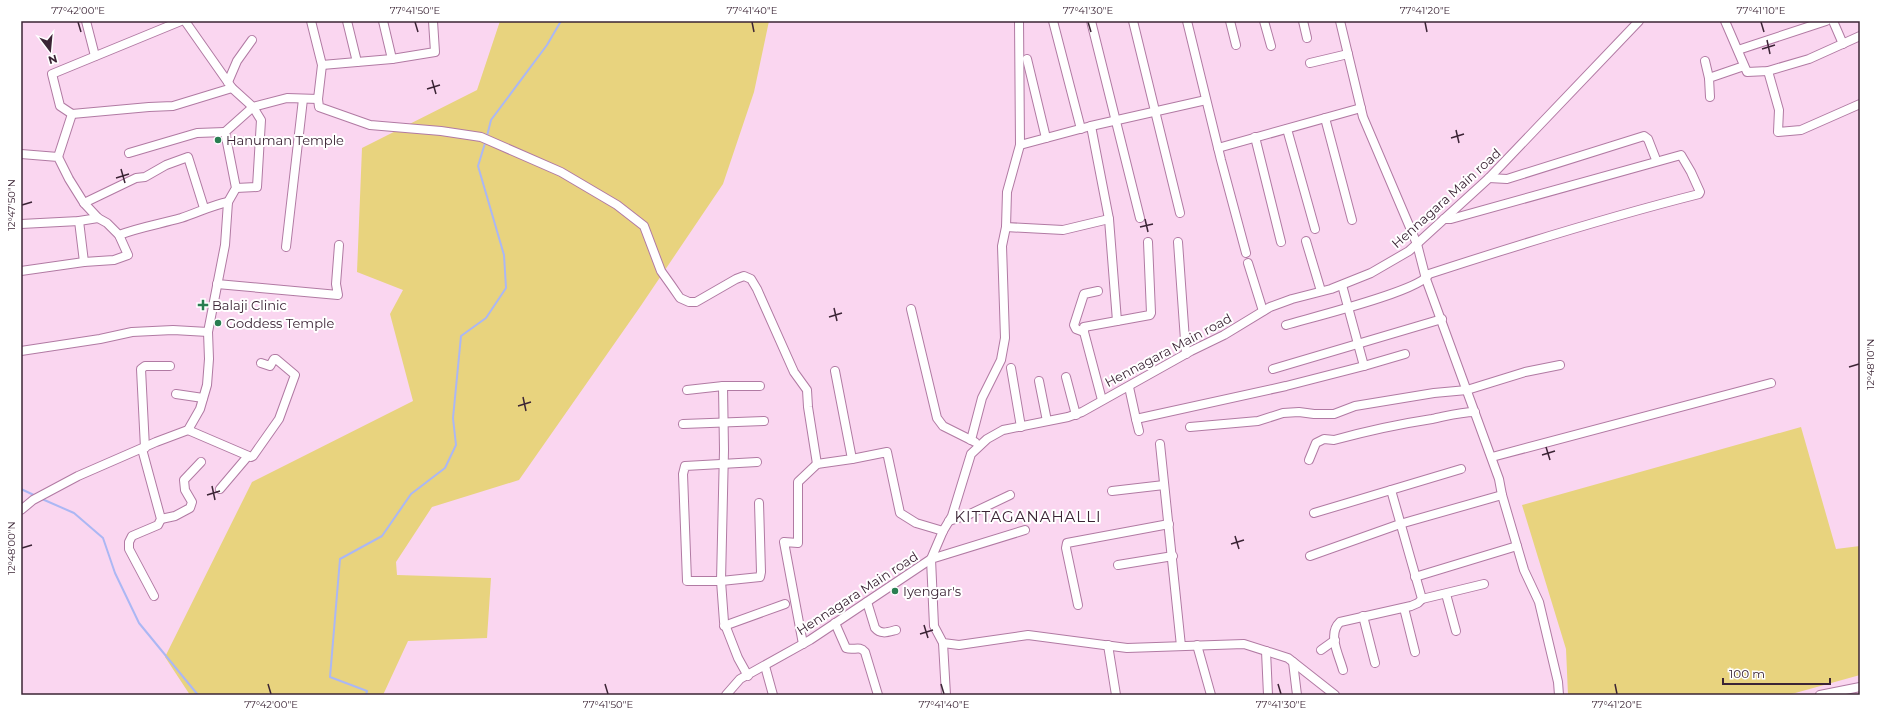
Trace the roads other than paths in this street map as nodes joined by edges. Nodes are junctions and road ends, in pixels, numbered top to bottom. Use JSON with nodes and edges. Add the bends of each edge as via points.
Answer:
{"nodes":[{"id":1,"x":86,"y":21,"type":"edge"},
{"id":2,"x":181,"y":21,"type":"edge"},
{"id":3,"x":185,"y":21,"type":"edge"},
{"id":4,"x":311,"y":21,"type":"edge"},
{"id":5,"x":347,"y":21,"type":"edge"},
{"id":6,"x":382,"y":21,"type":"edge"},
{"id":7,"x":432,"y":21,"type":"edge"},
{"id":8,"x":1019,"y":21,"type":"edge"},
{"id":9,"x":1054,"y":21,"type":"edge"},
{"id":10,"x":1091,"y":21,"type":"edge"},
{"id":11,"x":1133,"y":21,"type":"edge"},
{"id":12,"x":1187,"y":21,"type":"edge"},
{"id":13,"x":1230,"y":21,"type":"edge"},
{"id":14,"x":1264,"y":21,"type":"edge"},
{"id":15,"x":1303,"y":21,"type":"edge"},
{"id":16,"x":1340,"y":21,"type":"edge"},
{"id":17,"x":1639,"y":21,"type":"edge"},
{"id":18,"x":1725,"y":21,"type":"edge"},
{"id":19,"x":1826,"y":21,"type":"edge"},
{"id":20,"x":1833,"y":21,"type":"edge"},
{"id":21,"x":1860,"y":36,"type":"edge"},
{"id":22,"x":1307,"y":38,"type":"dead end"},
{"id":23,"x":252,"y":40,"type":"dead end"},
{"id":24,"x":1843,"y":44,"type":"junction"},
{"id":25,"x":1236,"y":45,"type":"dead end"},
{"id":26,"x":1271,"y":46,"type":"dead end"},
{"id":27,"x":1738,"y":50,"type":"junction"},
{"id":28,"x":1348,"y":54,"type":"junction"},
{"id":29,"x":95,"y":56,"type":"junction"},
{"id":30,"x":392,"y":59,"type":"junction"},
{"id":31,"x":1027,"y":59,"type":"dead end"},
{"id":32,"x":1705,"y":61,"type":"dead end"},
{"id":33,"x":357,"y":62,"type":"junction"},
{"id":34,"x":1310,"y":63,"type":"dead end"},
{"id":35,"x":322,"y":65,"type":"junction"},
{"id":36,"x":1744,"y":66,"type":"junction"},
{"id":37,"x":1768,"y":71,"type":"junction"},
{"id":38,"x":1708,"y":78,"type":"junction"},
{"id":39,"x":230,"y":85,"type":"junction"},
{"id":40,"x":1710,"y":97,"type":"dead end"},
{"id":41,"x":303,"y":99,"type":"junction"},
{"id":42,"x":318,"y":99,"type":"junction"},
{"id":43,"x":1206,"y":100,"type":"junction"},
{"id":44,"x":1860,"y":104,"type":"edge"},
{"id":45,"x":253,"y":107,"type":"junction"},
{"id":46,"x":1361,"y":108,"type":"junction"},
{"id":47,"x":1155,"y":112,"type":"junction"},
{"id":48,"x":72,"y":114,"type":"junction"},
{"id":49,"x":1325,"y":118,"type":"junction"},
{"id":50,"x":1116,"y":122,"type":"junction"},
{"id":51,"x":1091,"y":126,"type":"junction"},
{"id":52,"x":1081,"y":129,"type":"junction"},
{"id":53,"x":1287,"y":129,"type":"junction"},
{"id":54,"x":225,"y":132,"type":"junction"},
{"id":55,"x":1254,"y":137,"type":"junction"},
{"id":56,"x":1046,"y":138,"type":"junction"},
{"id":57,"x":1020,"y":145,"type":"junction"},
{"id":58,"x":1218,"y":148,"type":"junction"},
{"id":59,"x":129,"y":153,"type":"dead end"},
{"id":60,"x":21,"y":154,"type":"edge"},
{"id":61,"x":58,"y":156,"type":"junction"},
{"id":62,"x":1654,"y":157,"type":"dead end"},
{"id":63,"x":1489,"y":178,"type":"junction"},
{"id":64,"x":236,"y":188,"type":"junction"},
{"id":65,"x":84,"y":202,"type":"junction"},
{"id":66,"x":228,"y":202,"type":"junction"},
{"id":67,"x":204,"y":208,"type":"junction"},
{"id":68,"x":1180,"y":213,"type":"dead end"},
{"id":69,"x":98,"y":218,"type":"junction"},
{"id":70,"x":1140,"y":218,"type":"dead end"},
{"id":71,"x":1109,"y":219,"type":"junction"},
{"id":72,"x":1444,"y":219,"type":"junction"},
{"id":73,"x":1352,"y":220,"type":"dead end"},
{"id":74,"x":79,"y":221,"type":"junction"},
{"id":75,"x":21,"y":224,"type":"edge"},
{"id":76,"x":1006,"y":227,"type":"junction"},
{"id":77,"x":1315,"y":229,"type":"dead end"},
{"id":78,"x":119,"y":235,"type":"junction"},
{"id":79,"x":1306,"y":241,"type":"dead end"},
{"id":80,"x":1148,"y":242,"type":"dead end"},
{"id":81,"x":1178,"y":242,"type":"dead end"},
{"id":82,"x":1281,"y":242,"type":"dead end"},
{"id":83,"x":1417,"y":244,"type":"junction"},
{"id":84,"x":338,"y":245,"type":"dead end"},
{"id":85,"x":286,"y":247,"type":"dead end"},
{"id":86,"x":1246,"y":253,"type":"dead end"},
{"id":87,"x":84,"y":262,"type":"junction"},
{"id":88,"x":1248,"y":263,"type":"dead end"},
{"id":89,"x":21,"y":271,"type":"edge"},
{"id":90,"x":1426,"y":279,"type":"junction"},
{"id":91,"x":217,"y":284,"type":"junction"},
{"id":92,"x":1342,"y":285,"type":"junction"},
{"id":93,"x":1098,"y":291,"type":"dead end"},
{"id":94,"x":1321,"y":292,"type":"junction"},
{"id":95,"x":1349,"y":307,"type":"junction"},
{"id":96,"x":911,"y":309,"type":"dead end"},
{"id":97,"x":1263,"y":311,"type":"junction"},
{"id":98,"x":1118,"y":320,"type":"junction"},
{"id":99,"x":1442,"y":320,"type":"junction"},
{"id":100,"x":1286,"y":325,"type":"dead end"},
{"id":101,"x":208,"y":332,"type":"junction"},
{"id":102,"x":1084,"y":332,"type":"junction"},
{"id":103,"x":1358,"y":344,"type":"junction"},
{"id":104,"x":21,"y":351,"type":"edge"},
{"id":105,"x":1186,"y":354,"type":"junction"},
{"id":106,"x":1405,"y":354,"type":"dead end"},
{"id":107,"x":261,"y":363,"type":"dead end"},
{"id":108,"x":1560,"y":365,"type":"dead end"},
{"id":109,"x":170,"y":366,"type":"dead end"},
{"id":110,"x":1364,"y":366,"type":"junction"},
{"id":111,"x":1012,"y":368,"type":"dead end"},
{"id":112,"x":1273,"y":369,"type":"dead end"},
{"id":113,"x":835,"y":371,"type":"dead end"},
{"id":114,"x":1066,"y":377,"type":"dead end"},
{"id":115,"x":1039,"y":381,"type":"dead end"},
{"id":116,"x":1771,"y":384,"type":"dead end"},
{"id":117,"x":723,"y":386,"type":"junction"},
{"id":118,"x":760,"y":386,"type":"dead end"},
{"id":119,"x":1129,"y":387,"type":"junction"},
{"id":120,"x":687,"y":390,"type":"dead end"},
{"id":121,"x":1467,"y":390,"type":"junction"},
{"id":122,"x":176,"y":394,"type":"dead end"},
{"id":123,"x":203,"y":398,"type":"junction"},
{"id":124,"x":1102,"y":400,"type":"junction"},
{"id":125,"x":1475,"y":412,"type":"junction"},
{"id":126,"x":1076,"y":414,"type":"junction"},
{"id":127,"x":1136,"y":419,"type":"junction"},
{"id":128,"x":764,"y":421,"type":"dead end"},
{"id":129,"x":1047,"y":422,"type":"junction"},
{"id":130,"x":683,"y":424,"type":"dead end"},
{"id":131,"x":723,"y":424,"type":"junction"},
{"id":132,"x":1021,"y":426,"type":"junction"},
{"id":133,"x":1190,"y":427,"type":"dead end"},
{"id":134,"x":188,"y":430,"type":"junction"},
{"id":135,"x":1139,"y":431,"type":"dead end"},
{"id":136,"x":971,"y":440,"type":"junction"},
{"id":137,"x":1160,"y":444,"type":"dead end"},
{"id":138,"x":979,"y":445,"type":"junction"},
{"id":139,"x":144,"y":448,"type":"junction"},
{"id":140,"x":248,"y":456,"type":"junction"},
{"id":141,"x":1492,"y":457,"type":"junction"},
{"id":142,"x":852,"y":458,"type":"junction"},
{"id":143,"x":1309,"y":460,"type":"dead end"},
{"id":144,"x":201,"y":462,"type":"dead end"},
{"id":145,"x":757,"y":462,"type":"dead end"},
{"id":146,"x":723,"y":464,"type":"junction"},
{"id":147,"x":817,"y":464,"type":"junction"},
{"id":148,"x":1461,"y":469,"type":"dead end"},
{"id":149,"x":1164,"y":485,"type":"junction"},
{"id":150,"x":220,"y":489,"type":"dead end"},
{"id":151,"x":1391,"y":490,"type":"junction"},
{"id":152,"x":1112,"y":491,"type":"dead end"},
{"id":153,"x":1010,"y":495,"type":"dead end"},
{"id":154,"x":1502,"y":495,"type":"junction"},
{"id":155,"x":759,"y":503,"type":"dead end"},
{"id":156,"x":21,"y":510,"type":"edge"},
{"id":157,"x":1314,"y":513,"type":"dead end"},
{"id":158,"x":162,"y":519,"type":"junction"},
{"id":159,"x":949,"y":521,"type":"junction"},
{"id":160,"x":1169,"y":524,"type":"junction"},
{"id":161,"x":1400,"y":524,"type":"junction"},
{"id":162,"x":1025,"y":530,"type":"dead end"},
{"id":163,"x":943,"y":531,"type":"junction"},
{"id":164,"x":1517,"y":546,"type":"junction"},
{"id":165,"x":1173,"y":556,"type":"junction"},
{"id":166,"x":1310,"y":556,"type":"dead end"},
{"id":167,"x":932,"y":559,"type":"junction"},
{"id":168,"x":1118,"y":565,"type":"dead end"},
{"id":169,"x":1415,"y":577,"type":"junction"},
{"id":170,"x":721,"y":581,"type":"junction"},
{"id":171,"x":1484,"y":584,"type":"dead end"},
{"id":172,"x":1446,"y":594,"type":"junction"},
{"id":173,"x":154,"y":596,"type":"dead end"},
{"id":174,"x":1422,"y":599,"type":"junction"},
{"id":175,"x":867,"y":602,"type":"junction"},
{"id":176,"x":785,"y":604,"type":"dead end"},
{"id":177,"x":1078,"y":605,"type":"dead end"},
{"id":178,"x":1404,"y":608,"type":"junction"},
{"id":179,"x":1362,"y":616,"type":"junction"},
{"id":180,"x":835,"y":623,"type":"junction"},
{"id":181,"x":724,"y":626,"type":"junction"},
{"id":182,"x":896,"y":630,"type":"dead end"},
{"id":183,"x":1456,"y":631,"type":"dead end"},
{"id":184,"x":1335,"y":640,"type":"junction"},
{"id":185,"x":943,"y":642,"type":"junction"},
{"id":186,"x":803,"y":644,"type":"junction"},
{"id":187,"x":1197,"y":645,"type":"junction"},
{"id":188,"x":1108,"y":646,"type":"junction"},
{"id":189,"x":1181,"y":646,"type":"junction"},
{"id":190,"x":1321,"y":650,"type":"dead end"},
{"id":191,"x":1266,"y":651,"type":"junction"},
{"id":192,"x":1415,"y":652,"type":"dead end"},
{"id":193,"x":1293,"y":662,"type":"junction"},
{"id":194,"x":1375,"y":662,"type":"dead end"},
{"id":195,"x":765,"y":666,"type":"junction"},
{"id":196,"x":1343,"y":670,"type":"dead end"},
{"id":197,"x":748,"y":676,"type":"junction"},
{"id":198,"x":1860,"y":687,"type":"edge"},
{"id":199,"x":726,"y":695,"type":"edge"},
{"id":200,"x":773,"y":695,"type":"edge"},
{"id":201,"x":878,"y":695,"type":"edge"},
{"id":202,"x":946,"y":695,"type":"edge"},
{"id":203,"x":1116,"y":695,"type":"edge"},
{"id":204,"x":1211,"y":695,"type":"edge"},
{"id":205,"x":1268,"y":695,"type":"edge"},
{"id":206,"x":1297,"y":695,"type":"edge"},
{"id":207,"x":1335,"y":695,"type":"edge"},
{"id":208,"x":1558,"y":695,"type":"edge"},
{"id":209,"x":1820,"y":695,"type":"edge"}],
"edges":[{"from":1,"to":29,"type":"street"},
{"from":2,"to":29,"type":"street"},
{"from":3,"to":39,"type":"street"},
{"from":4,"to":35,"type":"street"},
{"from":5,"to":33,"type":"street"},
{"from":6,"to":30,"type":"street"},
{"from":7,"to":30,"type":"street","via":[[434,52]]},
{"from":8,"to":57,"type":"street"},
{"from":9,"to":52,"type":"street"},
{"from":10,"to":50,"type":"street"},
{"from":11,"to":47,"type":"street"},
{"from":12,"to":43,"type":"street"},
{"from":13,"to":25,"type":"street"},
{"from":14,"to":26,"type":"street"},
{"from":15,"to":22,"type":"street"},
{"from":16,"to":28,"type":"street"},
{"from":17,"to":63,"type":"street","name":"Hennagara Main road"},
{"from":18,"to":27,"type":"street"},
{"from":19,"to":27,"type":"street"},
{"from":20,"to":24,"type":"street"},
{"from":21,"to":24,"type":"street"},
{"from":23,"to":39,"type":"street","via":[[237,61]]},
{"from":24,"to":37,"type":"street","via":[[1809,59]]},
{"from":27,"to":36,"type":"street"},
{"from":28,"to":34,"type":"street"},
{"from":28,"to":46,"type":"street"},
{"from":29,"to":48,"type":"street","via":[[52,74],[60,106]]},
{"from":30,"to":33,"type":"street"},
{"from":31,"to":56,"type":"street"},
{"from":32,"to":38,"type":"street"},
{"from":33,"to":35,"type":"street"},
{"from":35,"to":42,"type":"street"},
{"from":36,"to":37,"type":"street","via":[[1748,72]]},
{"from":36,"to":38,"type":"street"},
{"from":37,"to":44,"type":"street","via":[[1779,110],[1778,132],[1801,130]]},
{"from":38,"to":40,"type":"street"},
{"from":39,"to":45,"type":"street"},
{"from":39,"to":48,"type":"street","via":[[173,106]]},
{"from":41,"to":42,"type":"street"},
{"from":41,"to":45,"type":"street","via":[[287,98]]},
{"from":41,"to":85,"type":"street"},
{"from":42,"to":147,"type":"street","via":[[319,107],[370,125],[481,137],[561,172],[617,205],[644,226],[661,270],[680,298],[689,302],[696,302],[744,276],[751,279],[764,301],[794,372],[807,390]]},
{"from":43,"to":47,"type":"street"},
{"from":43,"to":58,"type":"street"},
{"from":45,"to":54,"type":"street"},
{"from":45,"to":64,"type":"street","via":[[260,120],[257,187]]},
{"from":46,"to":49,"type":"street"},
{"from":46,"to":83,"type":"street"},
{"from":47,"to":50,"type":"street"},
{"from":47,"to":68,"type":"street"},
{"from":48,"to":61,"type":"street"},
{"from":49,"to":53,"type":"street"},
{"from":49,"to":73,"type":"street"},
{"from":50,"to":51,"type":"street"},
{"from":50,"to":70,"type":"street"},
{"from":51,"to":52,"type":"street"},
{"from":51,"to":71,"type":"street"},
{"from":52,"to":56,"type":"street"},
{"from":53,"to":55,"type":"street"},
{"from":53,"to":77,"type":"street"},
{"from":54,"to":59,"type":"street","via":[[197,133]]},
{"from":54,"to":64,"type":"street"},
{"from":55,"to":58,"type":"street"},
{"from":55,"to":82,"type":"street"},
{"from":56,"to":57,"type":"street"},
{"from":57,"to":76,"type":"street","via":[[1007,192]]},
{"from":58,"to":86,"type":"street"},
{"from":60,"to":61,"type":"street"},
{"from":61,"to":65,"type":"street"},
{"from":62,"to":63,"type":"street","via":[[1648,139],[1644,136],[1506,179]]},
{"from":63,"to":72,"type":"street","name":"Hennagara Main road"},
{"from":64,"to":66,"type":"street"},
{"from":65,"to":67,"type":"street","via":[[188,157]]},
{"from":65,"to":69,"type":"street"},
{"from":66,"to":67,"type":"street"},
{"from":66,"to":91,"type":"street","via":[[225,245]]},
{"from":67,"to":78,"type":"street","via":[[182,218]]},
{"from":69,"to":74,"type":"street"},
{"from":69,"to":78,"type":"street"},
{"from":71,"to":76,"type":"street","via":[[1063,230]]},
{"from":71,"to":98,"type":"street"},
{"from":72,"to":83,"type":"street","name":"Hennagara Main road"},
{"from":72,"to":90,"type":"street","via":[[1681,154],[1700,192],[1475,259],[1429,274]]},
{"from":74,"to":75,"type":"street"},
{"from":74,"to":87,"type":"street"},
{"from":76,"to":136,"type":"street","via":[[1002,246],[1005,338],[1001,360],[982,398]]},
{"from":78,"to":87,"type":"street","via":[[128,255],[114,260]]},
{"from":79,"to":94,"type":"street"},
{"from":80,"to":98,"type":"street","via":[[1151,312],[1147,317]]},
{"from":81,"to":105,"type":"street"},
{"from":83,"to":90,"type":"street"},
{"from":83,"to":92,"type":"street","name":"Hennagara Main road","via":[[1371,273]]},
{"from":84,"to":91,"type":"street","via":[[338,295]]},
{"from":87,"to":89,"type":"street"},
{"from":88,"to":97,"type":"street"},
{"from":90,"to":95,"type":"street","via":[[1413,286]]},
{"from":90,"to":99,"type":"street"},
{"from":91,"to":101,"type":"street"},
{"from":92,"to":94,"type":"street","name":"Hennagara Main road"},
{"from":92,"to":95,"type":"street"},
{"from":93,"to":102,"type":"street","via":[[1084,294],[1074,325],[1076,329]]},
{"from":94,"to":97,"type":"street","name":"Hennagara Main road","via":[[1292,299]]},
{"from":95,"to":100,"type":"street"},
{"from":95,"to":103,"type":"street"},
{"from":96,"to":136,"type":"street","via":[[937,418],[943,426]]},
{"from":97,"to":105,"type":"street","name":"Hennagara Main road"},
{"from":98,"to":102,"type":"street","via":[[1084,327]]},
{"from":99,"to":103,"type":"street"},
{"from":99,"to":121,"type":"street"},
{"from":101,"to":104,"type":"street","via":[[132,332]]},
{"from":101,"to":123,"type":"street","via":[[209,359]]},
{"from":102,"to":124,"type":"street"},
{"from":103,"to":110,"type":"street"},
{"from":103,"to":112,"type":"street"},
{"from":105,"to":119,"type":"street","name":"Hennagara Main road"},
{"from":106,"to":110,"type":"street"},
{"from":107,"to":140,"type":"street","via":[[270,366],[276,359],[295,375],[278,419],[253,456]]},
{"from":108,"to":121,"type":"street","via":[[1525,372]]},
{"from":109,"to":139,"type":"street","via":[[145,366],[141,369]]},
{"from":110,"to":127,"type":"street"},
{"from":111,"to":132,"type":"street"},
{"from":113,"to":142,"type":"street"},
{"from":114,"to":126,"type":"street"},
{"from":115,"to":129,"type":"street"},
{"from":116,"to":141,"type":"street"},
{"from":117,"to":118,"type":"street"},
{"from":117,"to":120,"type":"street"},
{"from":117,"to":131,"type":"street"},
{"from":119,"to":124,"type":"street","name":"Hennagara Main road"},
{"from":119,"to":127,"type":"street"},
{"from":121,"to":125,"type":"street"},
{"from":121,"to":133,"type":"street","via":[[1355,406],[1334,414],[1283,413],[1258,421]]},
{"from":122,"to":123,"type":"street"},
{"from":123,"to":134,"type":"street"},
{"from":124,"to":126,"type":"street","name":"Hennagara Main road"},
{"from":125,"to":141,"type":"street"},
{"from":125,"to":143,"type":"street","via":[[1411,421],[1334,440],[1324,439],[1316,443]]},
{"from":126,"to":129,"type":"street","name":"Hennagara Main road"},
{"from":127,"to":135,"type":"street"},
{"from":128,"to":131,"type":"street"},
{"from":129,"to":132,"type":"street","name":"Hennagara Main road"},
{"from":130,"to":131,"type":"street"},
{"from":131,"to":146,"type":"street"},
{"from":132,"to":138,"type":"street","name":"Hennagara Main road","via":[[1003,430]]},
{"from":134,"to":139,"type":"street"},
{"from":134,"to":140,"type":"street"},
{"from":136,"to":138,"type":"street"},
{"from":137,"to":149,"type":"street"},
{"from":138,"to":159,"type":"street","name":"Hennagara Main road","via":[[971,454]]},
{"from":139,"to":156,"type":"street","via":[[78,476],[33,500]]},
{"from":139,"to":158,"type":"street"},
{"from":140,"to":150,"type":"street"},
{"from":141,"to":154,"type":"street","via":[[1500,479]]},
{"from":142,"to":147,"type":"street"},
{"from":142,"to":163,"type":"street","via":[[887,452],[900,514],[916,523]]},
{"from":144,"to":158,"type":"street","via":[[184,480],[185,490],[192,502],[190,508]]},
{"from":145,"to":146,"type":"street"},
{"from":146,"to":170,"type":"street"},
{"from":146,"to":170,"type":"street","via":[[685,466],[683,474],[687,581]]},
{"from":147,"to":186,"type":"street","via":[[798,482],[798,543],[784,542]]},
{"from":148,"to":151,"type":"street"},
{"from":149,"to":152,"type":"street"},
{"from":149,"to":160,"type":"street"},
{"from":151,"to":157,"type":"street"},
{"from":151,"to":161,"type":"street"},
{"from":153,"to":159,"type":"street"},
{"from":154,"to":161,"type":"street"},
{"from":154,"to":164,"type":"street"},
{"from":155,"to":170,"type":"street","via":[[760,577]]},
{"from":158,"to":173,"type":"street","via":[[158,525],[132,536],[129,542],[129,549]]},
{"from":159,"to":163,"type":"street","name":"Hennagara Main road"},
{"from":160,"to":165,"type":"street"},
{"from":160,"to":177,"type":"street","via":[[1067,543]]},
{"from":161,"to":166,"type":"street"},
{"from":161,"to":169,"type":"street"},
{"from":162,"to":167,"type":"street"},
{"from":163,"to":167,"type":"street","name":"Hennagara Main road"},
{"from":164,"to":169,"type":"street"},
{"from":164,"to":208,"type":"street","via":[[1524,570],[1540,602],[1558,682]]},
{"from":165,"to":168,"type":"street"},
{"from":165,"to":189,"type":"street"},
{"from":167,"to":175,"type":"street","name":"Hennagara Main road"},
{"from":167,"to":185,"type":"street","via":[[934,626]]},
{"from":169,"to":174,"type":"street"},
{"from":170,"to":181,"type":"street"},
{"from":171,"to":172,"type":"street"},
{"from":172,"to":174,"type":"street"},
{"from":172,"to":183,"type":"street"},
{"from":174,"to":178,"type":"street"},
{"from":175,"to":180,"type":"street","name":"Hennagara Main road"},
{"from":175,"to":182,"type":"street","via":[[878,631]]},
{"from":176,"to":181,"type":"street"},
{"from":178,"to":179,"type":"street"},
{"from":178,"to":192,"type":"street"},
{"from":179,"to":184,"type":"street","via":[[1340,622],[1333,632]]},
{"from":179,"to":194,"type":"street"},
{"from":180,"to":186,"type":"street","name":"Hennagara Main road"},
{"from":180,"to":201,"type":"street","via":[[846,648],[858,648],[865,652]]},
{"from":181,"to":197,"type":"street"},
{"from":184,"to":190,"type":"street"},
{"from":184,"to":196,"type":"street"},
{"from":185,"to":188,"type":"street","via":[[959,645],[1028,635]]},
{"from":185,"to":202,"type":"street"},
{"from":186,"to":195,"type":"street","name":"Hennagara Main road"},
{"from":187,"to":189,"type":"street"},
{"from":187,"to":191,"type":"street","via":[[1244,644]]},
{"from":187,"to":204,"type":"street"},
{"from":188,"to":189,"type":"street"},
{"from":188,"to":203,"type":"street"},
{"from":191,"to":193,"type":"street"},
{"from":191,"to":205,"type":"street"},
{"from":193,"to":206,"type":"street"},
{"from":193,"to":207,"type":"street"},
{"from":195,"to":197,"type":"street","name":"Hennagara Main road"},
{"from":195,"to":200,"type":"street"},
{"from":197,"to":199,"type":"street","name":"Hennagara Main road","via":[[740,679]]},
{"from":198,"to":209,"type":"street"}]}
